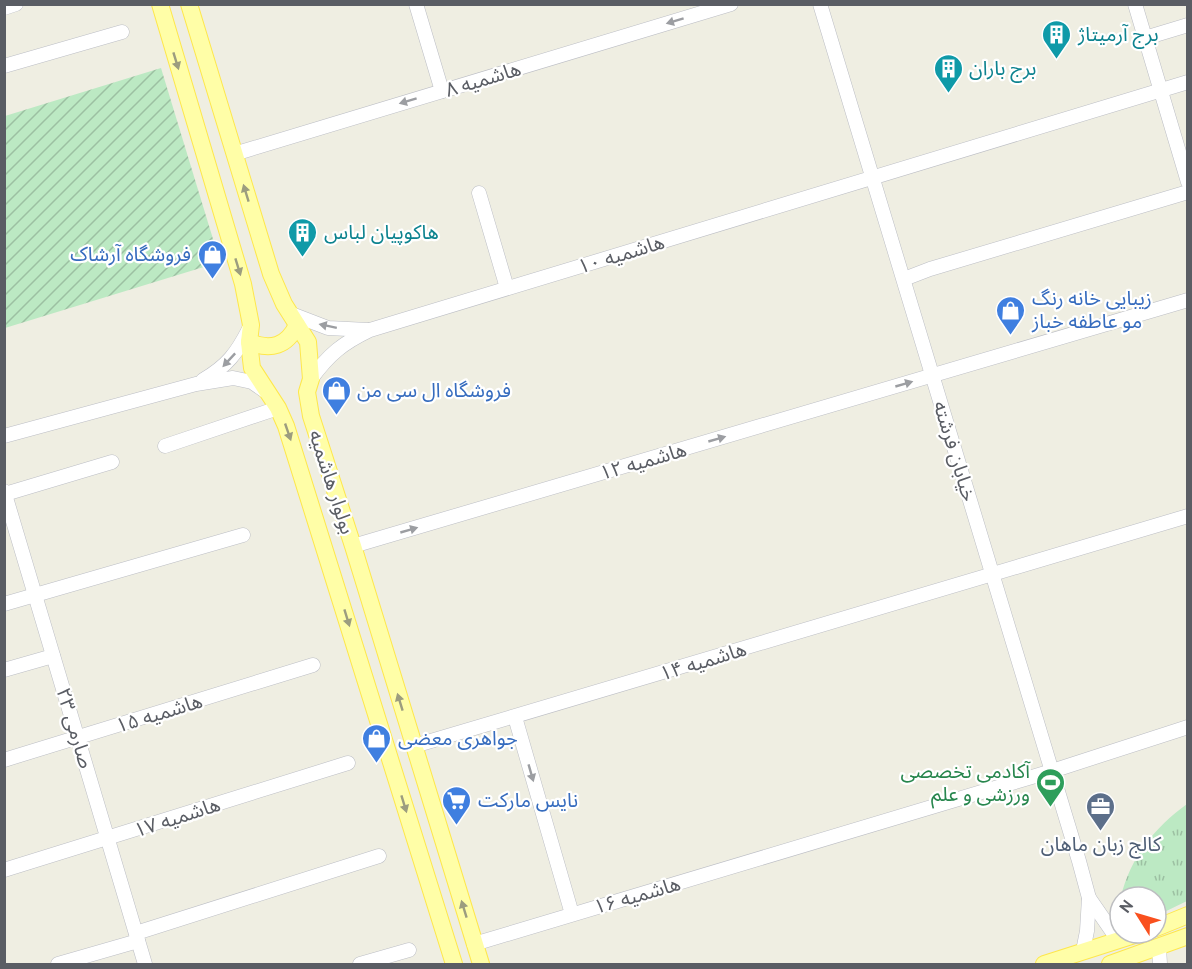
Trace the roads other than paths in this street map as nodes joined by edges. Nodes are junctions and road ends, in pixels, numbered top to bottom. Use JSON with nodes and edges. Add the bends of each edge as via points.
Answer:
{"nodes":[{"id":1,"x":16,"y":4,"type":"edge"},
{"id":2,"x":160,"y":4,"type":"edge"},
{"id":3,"x":189,"y":4,"type":"edge"},
{"id":4,"x":416,"y":4,"type":"edge"},
{"id":5,"x":731,"y":4,"type":"edge"},
{"id":6,"x":820,"y":4,"type":"edge"},
{"id":7,"x":1135,"y":4,"type":"edge"},
{"id":8,"x":4,"y":8,"type":"edge"},
{"id":9,"x":1188,"y":25,"type":"edge"},
{"id":10,"x":122,"y":32,"type":"dead end"},
{"id":11,"x":1145,"y":38,"type":"junction"},
{"id":12,"x":4,"y":66,"type":"edge"},
{"id":13,"x":1188,"y":82,"type":"edge"},
{"id":14,"x":1161,"y":90,"type":"junction"},
{"id":15,"x":442,"y":91,"type":"junction"},
{"id":16,"x":1182,"y":144,"type":"edge"},
{"id":17,"x":234,"y":154,"type":"junction"},
{"id":18,"x":872,"y":177,"type":"junction"},
{"id":19,"x":1188,"y":182,"type":"edge"},
{"id":20,"x":1188,"y":192,"type":"edge"},
{"id":21,"x":479,"y":193,"type":"dead end"},
{"id":22,"x":904,"y":279,"type":"junction"},
{"id":23,"x":507,"y":288,"type":"junction"},
{"id":24,"x":1188,"y":300,"type":"edge"},
{"id":25,"x":293,"y":319,"type":"junction"},
{"id":26,"x":370,"y":330,"type":"junction"},
{"id":27,"x":250,"y":333,"type":"junction"},
{"id":28,"x":932,"y":376,"type":"junction"},
{"id":29,"x":311,"y":379,"type":"junction"},
{"id":30,"x":196,"y":384,"type":"junction"},
{"id":31,"x":267,"y":392,"type":"junction"},
{"id":32,"x":278,"y":408,"type":"junction"},
{"id":33,"x":4,"y":436,"type":"edge"},
{"id":34,"x":165,"y":446,"type":"dead end"},
{"id":35,"x":112,"y":462,"type":"dead end"},
{"id":36,"x":5,"y":493,"type":"edge"},
{"id":37,"x":1188,"y":516,"type":"edge"},
{"id":38,"x":243,"y":535,"type":"dead end"},
{"id":39,"x":353,"y":546,"type":"junction"},
{"id":40,"x":992,"y":574,"type":"junction"},
{"id":41,"x":35,"y":595,"type":"junction"},
{"id":42,"x":4,"y":604,"type":"edge"},
{"id":43,"x":53,"y":656,"type":"junction"},
{"id":44,"x":313,"y":665,"type":"dead end"},
{"id":45,"x":4,"y":670,"type":"edge"},
{"id":46,"x":393,"y":677,"type":"junction"},
{"id":47,"x":367,"y":684,"type":"junction"},
{"id":48,"x":515,"y":717,"type":"junction"},
{"id":49,"x":1188,"y":727,"type":"edge"},
{"id":50,"x":78,"y":738,"type":"junction"},
{"id":51,"x":414,"y":746,"type":"junction"},
{"id":52,"x":4,"y":760,"type":"edge"},
{"id":53,"x":348,"y":763,"type":"dead end"},
{"id":54,"x":1052,"y":771,"type":"junction"},
{"id":55,"x":108,"y":838,"type":"junction"},
{"id":56,"x":379,"y":856,"type":"dead end"},
{"id":57,"x":4,"y":870,"type":"edge"},
{"id":58,"x":1089,"y":898,"type":"junction"},
{"id":59,"x":572,"y":914,"type":"junction"},
{"id":60,"x":1188,"y":915,"type":"edge"},
{"id":61,"x":1168,"y":923,"type":"edge"},
{"id":62,"x":1108,"y":926,"type":"edge"},
{"id":63,"x":1188,"y":936,"type":"edge"},
{"id":64,"x":137,"y":937,"type":"junction"},
{"id":65,"x":1108,"y":943,"type":"edge"},
{"id":66,"x":474,"y":944,"type":"junction"},
{"id":67,"x":1159,"y":947,"type":"junction"},
{"id":68,"x":409,"y":950,"type":"dead end"},
{"id":69,"x":1083,"y":951,"type":"junction"},
{"id":70,"x":58,"y":964,"type":"edge"},
{"id":71,"x":145,"y":964,"type":"edge"},
{"id":72,"x":360,"y":964,"type":"edge"},
{"id":73,"x":454,"y":964,"type":"edge"},
{"id":74,"x":481,"y":964,"type":"edge"},
{"id":75,"x":1044,"y":964,"type":"edge"},
{"id":76,"x":1110,"y":964,"type":"edge"},
{"id":77,"x":1160,"y":964,"type":"edge"}],
"edges":[{"from":1,"to":8,"type":"street"},
{"from":2,"to":27,"type":"main road","name":"بولوار هاشمیه","one_way":true,"via":[[243,284]]},
{"from":3,"to":17,"type":"main road","name":"بولوار هاشمیه"},
{"from":4,"to":15,"type":"street"},
{"from":5,"to":15,"type":"street","name":"هاشمیه ۸","one_way":true},
{"from":6,"to":18,"type":"street","name":"خیابان فرشته"},
{"from":7,"to":11,"type":"street"},
{"from":9,"to":11,"type":"street"},
{"from":10,"to":12,"type":"street"},
{"from":11,"to":14,"type":"street"},
{"from":13,"to":14,"type":"street","name":"هاشمیه ۱۰"},
{"from":14,"to":16,"type":"street"},
{"from":14,"to":18,"type":"street","name":"هاشمیه ۱۰"},
{"from":15,"to":17,"type":"street","name":"هاشمیه ۸","one_way":true},
{"from":16,"to":19,"type":"street"},
{"from":25,"to":17,"type":"main road","name":"بولوار هاشمیه","one_way":true,"via":[[271,274]]},
{"from":18,"to":22,"type":"street","name":"خیابان فرشته"},
{"from":18,"to":23,"type":"street","name":"هاشمیه ۱۰"},
{"from":20,"to":22,"type":"street"},
{"from":21,"to":23,"type":"street"},
{"from":22,"to":28,"type":"street","name":"خیابان فرشته"},
{"from":23,"to":26,"type":"street","name":"هاشمیه ۱۰"},
{"from":24,"to":28,"type":"street","name":"هاشمیه ۱۲"},
{"from":26,"to":25,"type":"street","one_way":true},
{"from":25,"to":27,"type":"main road","via":[[292,335],[272,347],[260,346]]},
{"from":25,"to":29,"type":"main road","name":"بولوار هاشمیه","via":[[308,342]]},
{"from":26,"to":29,"type":"street","via":[[347,341]]},
{"from":27,"to":30,"type":"street","one_way":true,"via":[[220,370]]},
{"from":27,"to":31,"type":"main road","name":"بولوار هاشمیه","via":[[252,368]]},
{"from":39,"to":28,"type":"street","name":"هاشمیه ۱۲","one_way":true},
{"from":28,"to":40,"type":"street","name":"خیابان فرشته"},
{"from":29,"to":39,"type":"main road","name":"بولوار هاشمیه","via":[[307,392],[311,416]]},
{"from":30,"to":31,"type":"street","via":[[233,378],[252,382]]},
{"from":30,"to":33,"type":"street"},
{"from":31,"to":32,"type":"main road","name":"بولوار هاشمیه"},
{"from":32,"to":34,"type":"street"},
{"from":32,"to":47,"type":"main road","name":"بولوار هاشمیه","one_way":true},
{"from":35,"to":36,"type":"street"},
{"from":36,"to":41,"type":"street","name":"صارمی ۲۳"},
{"from":37,"to":40,"type":"street","name":"هاشمیه ۱۴"},
{"from":38,"to":41,"type":"street"},
{"from":39,"to":46,"type":"main road","name":"بولوار هاشمیه"},
{"from":40,"to":48,"type":"street","name":"هاشمیه ۱۴"},
{"from":40,"to":54,"type":"street","name":"خیابان فرشته"},
{"from":41,"to":42,"type":"street"},
{"from":41,"to":43,"type":"street","name":"صارمی ۲۳"},
{"from":43,"to":45,"type":"street"},
{"from":43,"to":50,"type":"street","name":"صارمی ۲۳"},
{"from":44,"to":50,"type":"street","name":"هاشمیه ۱۵"},
{"from":46,"to":47,"type":"main road"},
{"from":51,"to":46,"type":"main road","name":"بولوار هاشمیه","one_way":true},
{"from":47,"to":73,"type":"main road","name":"بولوار هاشمیه","one_way":true},
{"from":48,"to":51,"type":"street","name":"هاشمیه ۱۴"},
{"from":48,"to":59,"type":"street","one_way":true},
{"from":49,"to":54,"type":"street","name":"هاشمیه ۱۶"},
{"from":50,"to":52,"type":"street","name":"هاشمیه ۱۵"},
{"from":50,"to":55,"type":"street","name":"صارمی ۲۳"},
{"from":66,"to":51,"type":"main road","name":"بولوار هاشمیه","one_way":true},
{"from":53,"to":55,"type":"street","name":"هاشمیه ۱۷"},
{"from":54,"to":58,"type":"street","name":"خیابان فرشته"},
{"from":54,"to":59,"type":"street","name":"هاشمیه ۱۶"},
{"from":55,"to":57,"type":"street","name":"هاشمیه ۱۷"},
{"from":55,"to":64,"type":"street","name":"صارمی ۲۳"},
{"from":56,"to":64,"type":"street"},
{"from":58,"to":62,"type":"street","name":"خیابان فرشته"},
{"from":58,"to":69,"type":"street","name":"خیابان فرشته"},
{"from":59,"to":66,"type":"street","name":"هاشمیه ۱۶"},
{"from":60,"to":61,"type":"main road"},
{"from":63,"to":67,"type":"main road"},
{"from":64,"to":70,"type":"street"},
{"from":64,"to":71,"type":"street","name":"صارمی ۲۳"},
{"from":65,"to":69,"type":"main road"},
{"from":66,"to":74,"type":"main road","name":"بولوار هاشمیه"},
{"from":67,"to":76,"type":"main road"},
{"from":67,"to":77,"type":"street"},
{"from":68,"to":72,"type":"street"},
{"from":69,"to":75,"type":"main road"}]}
